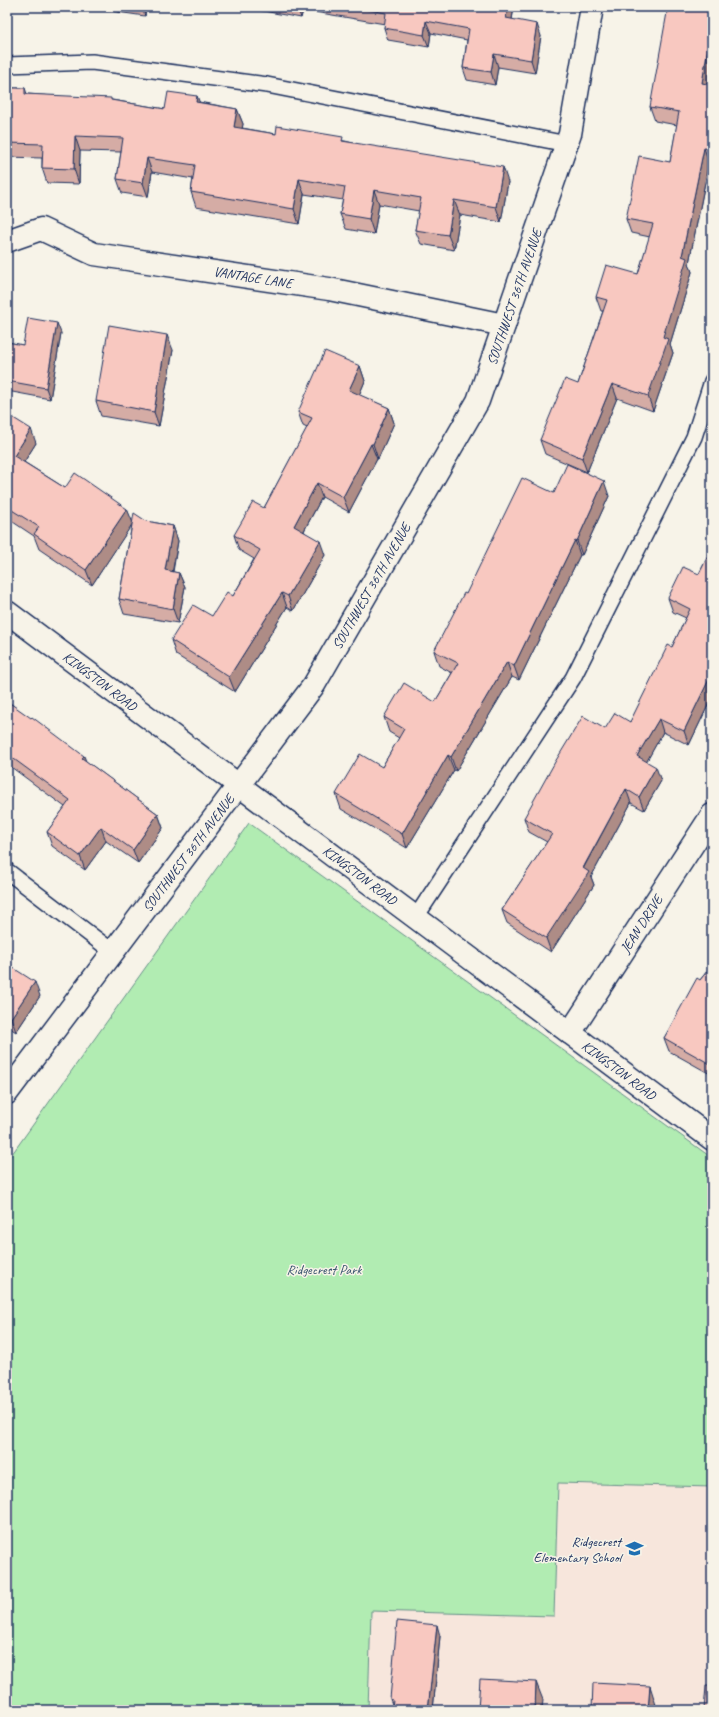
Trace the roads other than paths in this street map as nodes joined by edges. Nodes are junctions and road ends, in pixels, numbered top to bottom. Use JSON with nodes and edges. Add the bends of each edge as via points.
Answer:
{"nodes":[{"id":1,"x":592,"y":7,"type":"edge"},
{"id":2,"x":7,"y":65,"type":"edge"},
{"id":3,"x":566,"y":144,"type":"junction"},
{"id":4,"x":7,"y":241,"type":"edge"},
{"id":5,"x":504,"y":325,"type":"junction"},
{"id":6,"x":712,"y":381,"type":"edge"},
{"id":7,"x":7,"y":612,"type":"edge"},
{"id":8,"x":239,"y":785,"type":"junction"},
{"id":9,"x":712,"y":815,"type":"edge"},
{"id":10,"x":7,"y":871,"type":"edge"},
{"id":11,"x":416,"y":917,"type":"junction"},
{"id":12,"x":113,"y":952,"type":"junction"},
{"id":13,"x":570,"y":1033,"type":"junction"},
{"id":14,"x":7,"y":1093,"type":"edge"},
{"id":15,"x":712,"y":1139,"type":"edge"}],
"edges":[{"from":1,"to":3,"type":"street","name":"SOUTHWEST 36TH AVENUE","via":[[570,134]]},
{"from":2,"to":3,"type":"lane","via":[[92,62],[266,85]]},
{"from":3,"to":5,"type":"street","name":"SOUTHWEST 36TH AVENUE"},
{"from":4,"to":5,"type":"street","name":"VANTAGE LANE","via":[[42,229],[94,254],[328,289]]},
{"from":5,"to":8,"type":"street","name":"SOUTHWEST 36TH AVENUE","via":[[478,400],[314,685]]},
{"from":6,"to":11,"type":"lane","via":[[694,437],[573,678]]},
{"from":7,"to":8,"type":"street","name":"KINGSTON ROAD"},
{"from":8,"to":11,"type":"street","name":"KINGSTON ROAD"},
{"from":8,"to":12,"type":"street","name":"SOUTHWEST 36TH AVENUE"},
{"from":9,"to":13,"type":"street","name":"JEAN DRIVE"},
{"from":10,"to":12,"type":"lane"},
{"from":11,"to":13,"type":"street","name":"KINGSTON ROAD"},
{"from":12,"to":14,"type":"street","name":"SOUTHWEST 36TH AVENUE"},
{"from":13,"to":15,"type":"street","name":"KINGSTON ROAD"}]}
